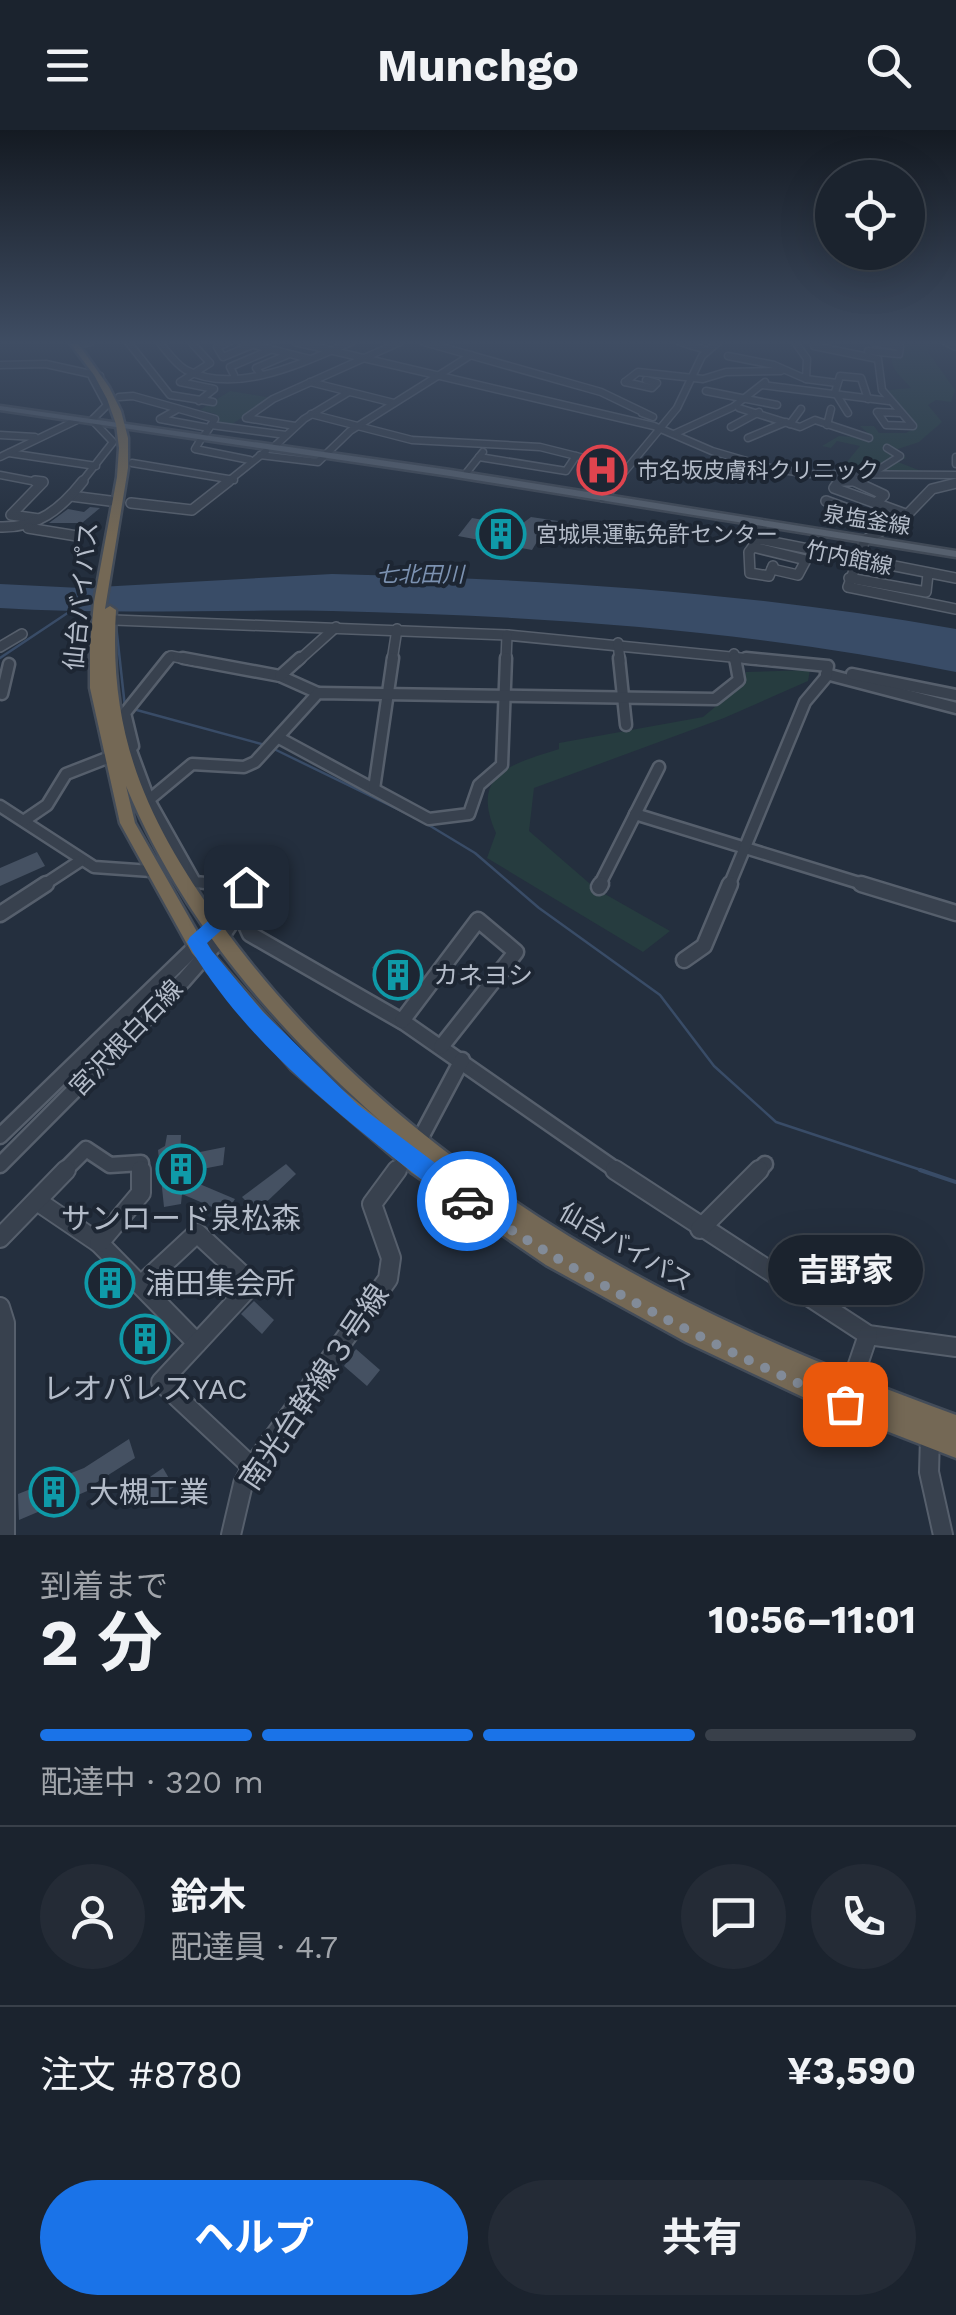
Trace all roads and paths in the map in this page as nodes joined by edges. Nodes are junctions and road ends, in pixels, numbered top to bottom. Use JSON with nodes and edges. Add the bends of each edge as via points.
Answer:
{"nodes":[{"id":1,"x":9,"y":408,"type":"edge"},
{"id":2,"x":10,"y":408,"type":"edge"},
{"id":3,"x":105,"y":408,"type":"edge"},
{"id":4,"x":113,"y":408,"type":"edge"},
{"id":5,"x":121,"y":408,"type":"edge"},
{"id":6,"x":169,"y":408,"type":"edge"},
{"id":7,"x":265,"y":408,"type":"edge"},
{"id":8,"x":322,"y":408,"type":"edge"},
{"id":9,"x":387,"y":408,"type":"edge"},
{"id":10,"x":576,"y":408,"type":"edge"},
{"id":11,"x":631,"y":408,"type":"edge"},
{"id":12,"x":670,"y":408,"type":"edge"},
{"id":13,"x":739,"y":408,"type":"joint"},
{"id":14,"x":844,"y":408,"type":"edge"},
{"id":15,"x":895,"y":408,"type":"edge"},
{"id":16,"x":831,"y":409,"type":"dead end"},
{"id":17,"x":176,"y":410,"type":"junction"},
{"id":18,"x":801,"y":410,"type":"dead end"},
{"id":19,"x":759,"y":412,"type":"junction"},
{"id":20,"x":848,"y":413,"type":"dead end"},
{"id":21,"x":900,"y":413,"type":"junction"},
{"id":22,"x":311,"y":414,"type":"junction"},
{"id":23,"x":642,"y":414,"type":"dead end"},
{"id":24,"x":246,"y":418,"type":"junction"},
{"id":25,"x":77,"y":420,"type":"junction"},
{"id":26,"x":93,"y":421,"type":"junction"},
{"id":27,"x":788,"y":423,"type":"junction"},
{"id":28,"x":827,"y":425,"type":"junction"},
{"id":29,"x":124,"y":426,"type":"junction"},
{"id":30,"x":295,"y":426,"type":"junction"},
{"id":31,"x":358,"y":426,"type":"junction"},
{"id":32,"x":657,"y":427,"type":"junction"},
{"id":33,"x":730,"y":427,"type":"dead end"},
{"id":34,"x":234,"y":428,"type":"junction"},
{"id":35,"x":206,"y":432,"type":"junction"},
{"id":36,"x":674,"y":434,"type":"junction"},
{"id":37,"x":0,"y":435,"type":"edge"},
{"id":38,"x":286,"y":435,"type":"junction"},
{"id":39,"x":40,"y":438,"type":"junction"},
{"id":40,"x":748,"y":438,"type":"dead end"},
{"id":41,"x":869,"y":438,"type":"dead end"},
{"id":42,"x":488,"y":446,"type":"junction"},
{"id":43,"x":887,"y":448,"type":"dead end"},
{"id":44,"x":268,"y":449,"type":"junction"},
{"id":45,"x":5,"y":453,"type":"edge"},
{"id":46,"x":326,"y":454,"type":"junction"},
{"id":47,"x":576,"y":456,"type":"junction"},
{"id":48,"x":480,"y":457,"type":"junction"},
{"id":49,"x":250,"y":460,"type":"junction"},
{"id":50,"x":132,"y":463,"type":"junction"},
{"id":51,"x":96,"y":466,"type":"junction"},
{"id":52,"x":620,"y":467,"type":"junction"},
{"id":53,"x":467,"y":472,"type":"junction"},
{"id":54,"x":870,"y":475,"type":"junction"},
{"id":55,"x":956,"y":475,"type":"edge"},
{"id":56,"x":0,"y":476,"type":"edge"},
{"id":57,"x":11,"y":477,"type":"junction"},
{"id":58,"x":852,"y":478,"type":"junction"},
{"id":59,"x":234,"y":480,"type":"junction"},
{"id":60,"x":956,"y":482,"type":"edge"},
{"id":61,"x":2,"y":487,"type":"edge"},
{"id":62,"x":600,"y":495,"type":"junction"},
{"id":63,"x":71,"y":496,"type":"junction"},
{"id":64,"x":110,"y":501,"type":"dead end"},
{"id":65,"x":826,"y":501,"type":"dead end"},
{"id":66,"x":876,"y":503,"type":"junction"},
{"id":67,"x":131,"y":504,"type":"dead end"},
{"id":68,"x":908,"y":514,"type":"junction"},
{"id":69,"x":5,"y":515,"type":"edge"},
{"id":70,"x":39,"y":519,"type":"junction"},
{"id":71,"x":763,"y":524,"type":"junction"},
{"id":72,"x":892,"y":525,"type":"junction"},
{"id":73,"x":0,"y":527,"type":"edge"},
{"id":74,"x":28,"y":528,"type":"junction"},
{"id":75,"x":76,"y":536,"type":"dead end"},
{"id":76,"x":867,"y":538,"type":"junction"},
{"id":77,"x":755,"y":543,"type":"junction"},
{"id":78,"x":113,"y":545,"type":"junction"},
{"id":79,"x":814,"y":551,"type":"junction"},
{"id":80,"x":956,"y":551,"type":"edge"},
{"id":81,"x":779,"y":553,"type":"junction"},
{"id":82,"x":806,"y":560,"type":"junction"},
{"id":83,"x":856,"y":561,"type":"junction"},
{"id":84,"x":772,"y":570,"type":"junction"},
{"id":85,"x":928,"y":574,"type":"junction"},
{"id":86,"x":850,"y":578,"type":"junction"},
{"id":87,"x":956,"y":578,"type":"edge"},
{"id":88,"x":956,"y":609,"type":"edge"},
{"id":89,"x":107,"y":622,"type":"junction"},
{"id":90,"x":336,"y":626,"type":"junction"},
{"id":91,"x":398,"y":630,"type":"junction"},
{"id":92,"x":507,"y":635,"type":"junction"},
{"id":93,"x":0,"y":640,"type":"edge"},
{"id":94,"x":618,"y":643,"type":"junction"},
{"id":95,"x":0,"y":647,"type":"edge"},
{"id":96,"x":734,"y":654,"type":"junction"},
{"id":97,"x":6,"y":660,"type":"edge"},
{"id":98,"x":827,"y":672,"type":"junction"},
{"id":99,"x":280,"y":676,"type":"junction"},
{"id":100,"x":318,"y":693,"type":"junction"},
{"id":101,"x":388,"y":694,"type":"junction"},
{"id":102,"x":956,"y":695,"type":"edge"},
{"id":103,"x":506,"y":696,"type":"junction"},
{"id":104,"x":1,"y":698,"type":"edge"},
{"id":105,"x":625,"y":698,"type":"junction"},
{"id":106,"x":956,"y":708,"type":"edge"},
{"id":107,"x":626,"y":725,"type":"dead end"},
{"id":108,"x":278,"y":739,"type":"junction"},
{"id":109,"x":119,"y":753,"type":"junction"},
{"id":110,"x":658,"y":767,"type":"dead end"},
{"id":111,"x":374,"y":789,"type":"junction"},
{"id":112,"x":145,"y":804,"type":"junction"},
{"id":113,"x":0,"y":806,"type":"edge"},
{"id":114,"x":635,"y":814,"type":"junction"},
{"id":115,"x":25,"y":820,"type":"junction"},
{"id":116,"x":743,"y":848,"type":"junction"},
{"id":117,"x":80,"y":860,"type":"junction"},
{"id":118,"x":151,"y":872,"type":"junction"},
{"id":119,"x":246,"y":887,"type":"junction"},
{"id":120,"x":599,"y":887,"type":"dead end"},
{"id":121,"x":270,"y":897,"type":"junction"},
{"id":122,"x":956,"y":913,"type":"edge"},
{"id":123,"x":0,"y":914,"type":"edge"},
{"id":124,"x":208,"y":942,"type":"junction"},
{"id":125,"x":684,"y":960,"type":"dead end"},
{"id":126,"x":402,"y":1021,"type":"junction"},
{"id":127,"x":441,"y":1047,"type":"junction"},
{"id":128,"x":462,"y":1060,"type":"junction"},
{"id":129,"x":0,"y":1136,"type":"edge"},
{"id":130,"x":413,"y":1149,"type":"junction"},
{"id":131,"x":765,"y":1164,"type":"dead end"},
{"id":132,"x":0,"y":1165,"type":"edge"},
{"id":133,"x":37,"y":1201,"type":"junction"},
{"id":134,"x":700,"y":1229,"type":"junction"},
{"id":135,"x":0,"y":1238,"type":"edge"},
{"id":136,"x":99,"y":1242,"type":"junction"},
{"id":137,"x":141,"y":1285,"type":"junction"},
{"id":138,"x":0,"y":1306,"type":"edge"},
{"id":139,"x":868,"y":1335,"type":"junction"},
{"id":140,"x":196,"y":1343,"type":"junction"},
{"id":141,"x":956,"y":1347,"type":"edge"},
{"id":142,"x":848,"y":1396,"type":"junction"},
{"id":143,"x":2,"y":1422,"type":"edge"},
{"id":144,"x":956,"y":1426,"type":"edge"},
{"id":145,"x":930,"y":1437,"type":"junction"},
{"id":146,"x":956,"y":1446,"type":"edge"},
{"id":147,"x":252,"y":1467,"type":"junction"},
{"id":148,"x":5,"y":1535,"type":"edge"},
{"id":149,"x":231,"y":1535,"type":"edge"},
{"id":150,"x":942,"y":1535,"type":"edge"}],
"edges":[{"from":1,"to":25,"type":"main road"},
{"from":2,"to":26,"type":"main road"},
{"from":3,"to":26,"type":"street"},
{"from":4,"to":29,"type":"highway","name":"仙台バイパス"},
{"from":5,"to":29,"type":"highway","name":"仙台バイパス"},
{"from":6,"to":17,"type":"street"},
{"from":7,"to":24,"type":"street"},
{"from":8,"to":22,"type":"street"},
{"from":9,"to":31,"type":"street"},
{"from":10,"to":32,"type":"street"},
{"from":11,"to":23,"type":"street"},
{"from":12,"to":32,"type":"street"},
{"from":13,"to":19,"type":"street"},
{"from":13,"to":36,"type":"street"},
{"from":14,"to":20,"type":"street"},
{"from":15,"to":21,"type":"street"},
{"from":16,"to":28,"type":"street"},
{"from":17,"to":35,"type":"street","via":[[215,419]]},
{"from":17,"to":35,"type":"street","via":[[160,420]]},
{"from":18,"to":27,"type":"street"},
{"from":19,"to":27,"type":"street"},
{"from":19,"to":33,"type":"street"},
{"from":21,"to":21,"type":"street","via":[[888,412],[878,412],[886,426],[914,426]]},
{"from":22,"to":30,"type":"street"},
{"from":22,"to":31,"type":"street"},
{"from":24,"to":30,"type":"street"},
{"from":24,"to":34,"type":"street"},
{"from":25,"to":26,"type":"main road"},
{"from":25,"to":39,"type":"street"},
{"from":26,"to":29,"type":"main road"},
{"from":26,"to":51,"type":"street","via":[[113,442]]},
{"from":27,"to":28,"type":"street"},
{"from":27,"to":40,"type":"street"},
{"from":28,"to":41,"type":"street"},
{"from":29,"to":35,"type":"main road","name":"泉塩釜線"},
{"from":29,"to":50,"type":"highway","name":"仙台バイパス"},
{"from":29,"to":78,"type":"highway","name":"仙台バイパス"},
{"from":30,"to":38,"type":"street"},
{"from":31,"to":42,"type":"street","via":[[412,440]]},
{"from":31,"to":46,"type":"street"},
{"from":32,"to":36,"type":"street"},
{"from":32,"to":52,"type":"street"},
{"from":32,"to":62,"type":"street"},
{"from":34,"to":35,"type":"street"},
{"from":34,"to":38,"type":"street"},
{"from":35,"to":44,"type":"main road","name":"泉塩釜線"},
{"from":35,"to":49,"type":"street","via":[[196,449]]},
{"from":36,"to":58,"type":"street","via":[[774,468]]},
{"from":37,"to":39,"type":"street"},
{"from":38,"to":44,"type":"street"},
{"from":39,"to":45,"type":"street"},
{"from":42,"to":47,"type":"street"},
{"from":42,"to":48,"type":"street"},
{"from":43,"to":54,"type":"street","via":[[900,456]]},
{"from":44,"to":46,"type":"main road","name":"泉塩釜線"},
{"from":44,"to":49,"type":"street"},
{"from":45,"to":51,"type":"street"},
{"from":46,"to":53,"type":"main road"},
{"from":46,"to":62,"type":"main road","name":"泉塩釜線"},
{"from":47,"to":48,"type":"street","via":[[566,470]]},
{"from":47,"to":52,"type":"street"},
{"from":48,"to":53,"type":"street"},
{"from":49,"to":59,"type":"street"},
{"from":50,"to":59,"type":"street"},
{"from":50,"to":78,"type":"highway","name":"仙台バイパス"},
{"from":51,"to":63,"type":"street"},
{"from":52,"to":62,"type":"street"},
{"from":53,"to":62,"type":"main road"},
{"from":54,"to":55,"type":"street"},
{"from":54,"to":58,"type":"street"},
{"from":56,"to":57,"type":"street"},
{"from":57,"to":61,"type":"street"},
{"from":57,"to":69,"type":"street","via":[[43,482]]},
{"from":58,"to":66,"type":"street","via":[[884,495]]},
{"from":58,"to":66,"type":"street","via":[[834,488]]},
{"from":59,"to":67,"type":"street","via":[[192,510]]},
{"from":60,"to":68,"type":"street","via":[[932,489]]},
{"from":62,"to":71,"type":"main road","name":"泉塩釜線"},
{"from":62,"to":76,"type":"main road"},
{"from":63,"to":64,"type":"street"},
{"from":63,"to":70,"type":"street"},
{"from":65,"to":72,"type":"street"},
{"from":66,"to":68,"type":"street"},
{"from":68,"to":72,"type":"street"},
{"from":69,"to":70,"type":"street"},
{"from":70,"to":74,"type":"street"},
{"from":71,"to":76,"type":"main road","name":"泉塩釜線"},
{"from":71,"to":77,"type":"street"},
{"from":72,"to":76,"type":"street"},
{"from":73,"to":74,"type":"street"},
{"from":74,"to":75,"type":"street"},
{"from":76,"to":80,"type":"main road","name":"泉塩釜線"},
{"from":76,"to":83,"type":"street"},
{"from":77,"to":79,"type":"street","name":"竹内館線"},
{"from":77,"to":81,"type":"street"},
{"from":77,"to":84,"type":"street","via":[[750,572],[769,576]]},
{"from":78,"to":89,"type":"highway","name":"仙台バイパス"},
{"from":79,"to":82,"type":"street"},
{"from":79,"to":83,"type":"street","name":"竹内館線"},
{"from":81,"to":82,"type":"street"},
{"from":81,"to":84,"type":"street"},
{"from":82,"to":84,"type":"street","via":[[798,576]]},
{"from":83,"to":85,"type":"street","name":"竹内館線"},
{"from":83,"to":86,"type":"street"},
{"from":85,"to":86,"type":"street","via":[[926,592]]},
{"from":85,"to":87,"type":"street","name":"竹内館線"},
{"from":86,"to":88,"type":"street","via":[[848,586],[856,591]]},
{"from":89,"to":90,"type":"street"},
{"from":89,"to":109,"type":"highway","name":"仙台バイパス","via":[[96,688]]},
{"from":90,"to":91,"type":"street"},
{"from":90,"to":99,"type":"street"},
{"from":91,"to":92,"type":"street"},
{"from":91,"to":101,"type":"street"},
{"from":92,"to":94,"type":"street"},
{"from":92,"to":103,"type":"street"},
{"from":93,"to":95,"type":"street","via":[[17,637]]},
{"from":94,"to":96,"type":"street"},
{"from":94,"to":105,"type":"street"},
{"from":96,"to":98,"type":"street","via":[[828,666]]},
{"from":96,"to":105,"type":"street","via":[[739,680],[714,699]]},
{"from":97,"to":104,"type":"street"},
{"from":98,"to":102,"type":"street"},
{"from":98,"to":106,"type":"street"},
{"from":98,"to":116,"type":"street","via":[[805,702]]},
{"from":99,"to":100,"type":"street"},
{"from":99,"to":109,"type":"street","via":[[171,656],[129,708]]},
{"from":100,"to":101,"type":"street"},
{"from":100,"to":108,"type":"street"},
{"from":101,"to":103,"type":"street"},
{"from":101,"to":111,"type":"street"},
{"from":103,"to":105,"type":"street"},
{"from":103,"to":111,"type":"street","via":[[502,765],[479,785],[469,814],[429,819]]},
{"from":105,"to":107,"type":"street"},
{"from":108,"to":111,"type":"street"},
{"from":108,"to":112,"type":"street","via":[[244,767],[192,764]]},
{"from":109,"to":112,"type":"highway","name":"仙台バイパス"},
{"from":109,"to":115,"type":"street","via":[[66,774],[47,805]]},
{"from":109,"to":118,"type":"highway","name":"仙台バイパス"},
{"from":110,"to":114,"type":"street"},
{"from":112,"to":119,"type":"street","via":[[195,882]]},
{"from":112,"to":124,"type":"highway","name":"仙台バイパス"},
{"from":113,"to":115,"type":"street"},
{"from":114,"to":116,"type":"street"},
{"from":114,"to":120,"type":"street"},
{"from":115,"to":117,"type":"street"},
{"from":116,"to":122,"type":"street"},
{"from":116,"to":125,"type":"street","via":[[704,946]]},
{"from":117,"to":118,"type":"street","via":[[112,872]]},
{"from":117,"to":123,"type":"street"},
{"from":118,"to":124,"type":"highway","name":"仙台バイパス"},
{"from":119,"to":121,"type":"street","via":[[255,875],[275,876],[280,885]]},
{"from":119,"to":124,"type":"street","name":"宮沢根白石線","via":[[242,902]]},
{"from":121,"to":124,"type":"street","name":"宮沢根白石線","via":[[272,882],[256,884],[252,901]]},
{"from":121,"to":126,"type":"street","via":[[247,919],[245,930]]},
{"from":124,"to":129,"type":"street","name":"宮沢根白石線"},
{"from":124,"to":130,"type":"highway","name":"仙台バイパス","via":[[300,1064]]},
{"from":124,"to":132,"type":"street","name":"宮沢根白石線"},
{"from":126,"to":127,"type":"street"},
{"from":126,"to":127,"type":"street","via":[[478,920],[516,952]]},
{"from":127,"to":128,"type":"street"},
{"from":128,"to":130,"type":"street"},
{"from":128,"to":134,"type":"street"},
{"from":130,"to":142,"type":"highway","name":"仙台バイパス","via":[[576,1273],[650,1314]]},
{"from":130,"to":147,"type":"street","name":"南光台幹線３号線","via":[[372,1204],[392,1251],[388,1280]]},
{"from":131,"to":134,"type":"street"},
{"from":133,"to":135,"type":"street"},
{"from":133,"to":136,"type":"street"},
{"from":133,"to":136,"type":"street","via":[[86,1149],[110,1165],[141,1163],[141,1193]]},
{"from":134,"to":139,"type":"street"},
{"from":136,"to":137,"type":"street"},
{"from":137,"to":140,"type":"street"},
{"from":137,"to":140,"type":"street","via":[[198,1233],[252,1284]]},
{"from":138,"to":143,"type":"street"},
{"from":139,"to":141,"type":"street"},
{"from":139,"to":142,"type":"street"},
{"from":140,"to":147,"type":"street","via":[[161,1382]]},
{"from":142,"to":144,"type":"highway","name":"仙台バイパス"},
{"from":142,"to":145,"type":"highway","name":"仙台バイパス"},
{"from":143,"to":148,"type":"street"},
{"from":145,"to":146,"type":"highway","name":"仙台バイパス"},
{"from":145,"to":150,"type":"street"},
{"from":147,"to":149,"type":"street","name":"南光台幹線３号線"}]}
